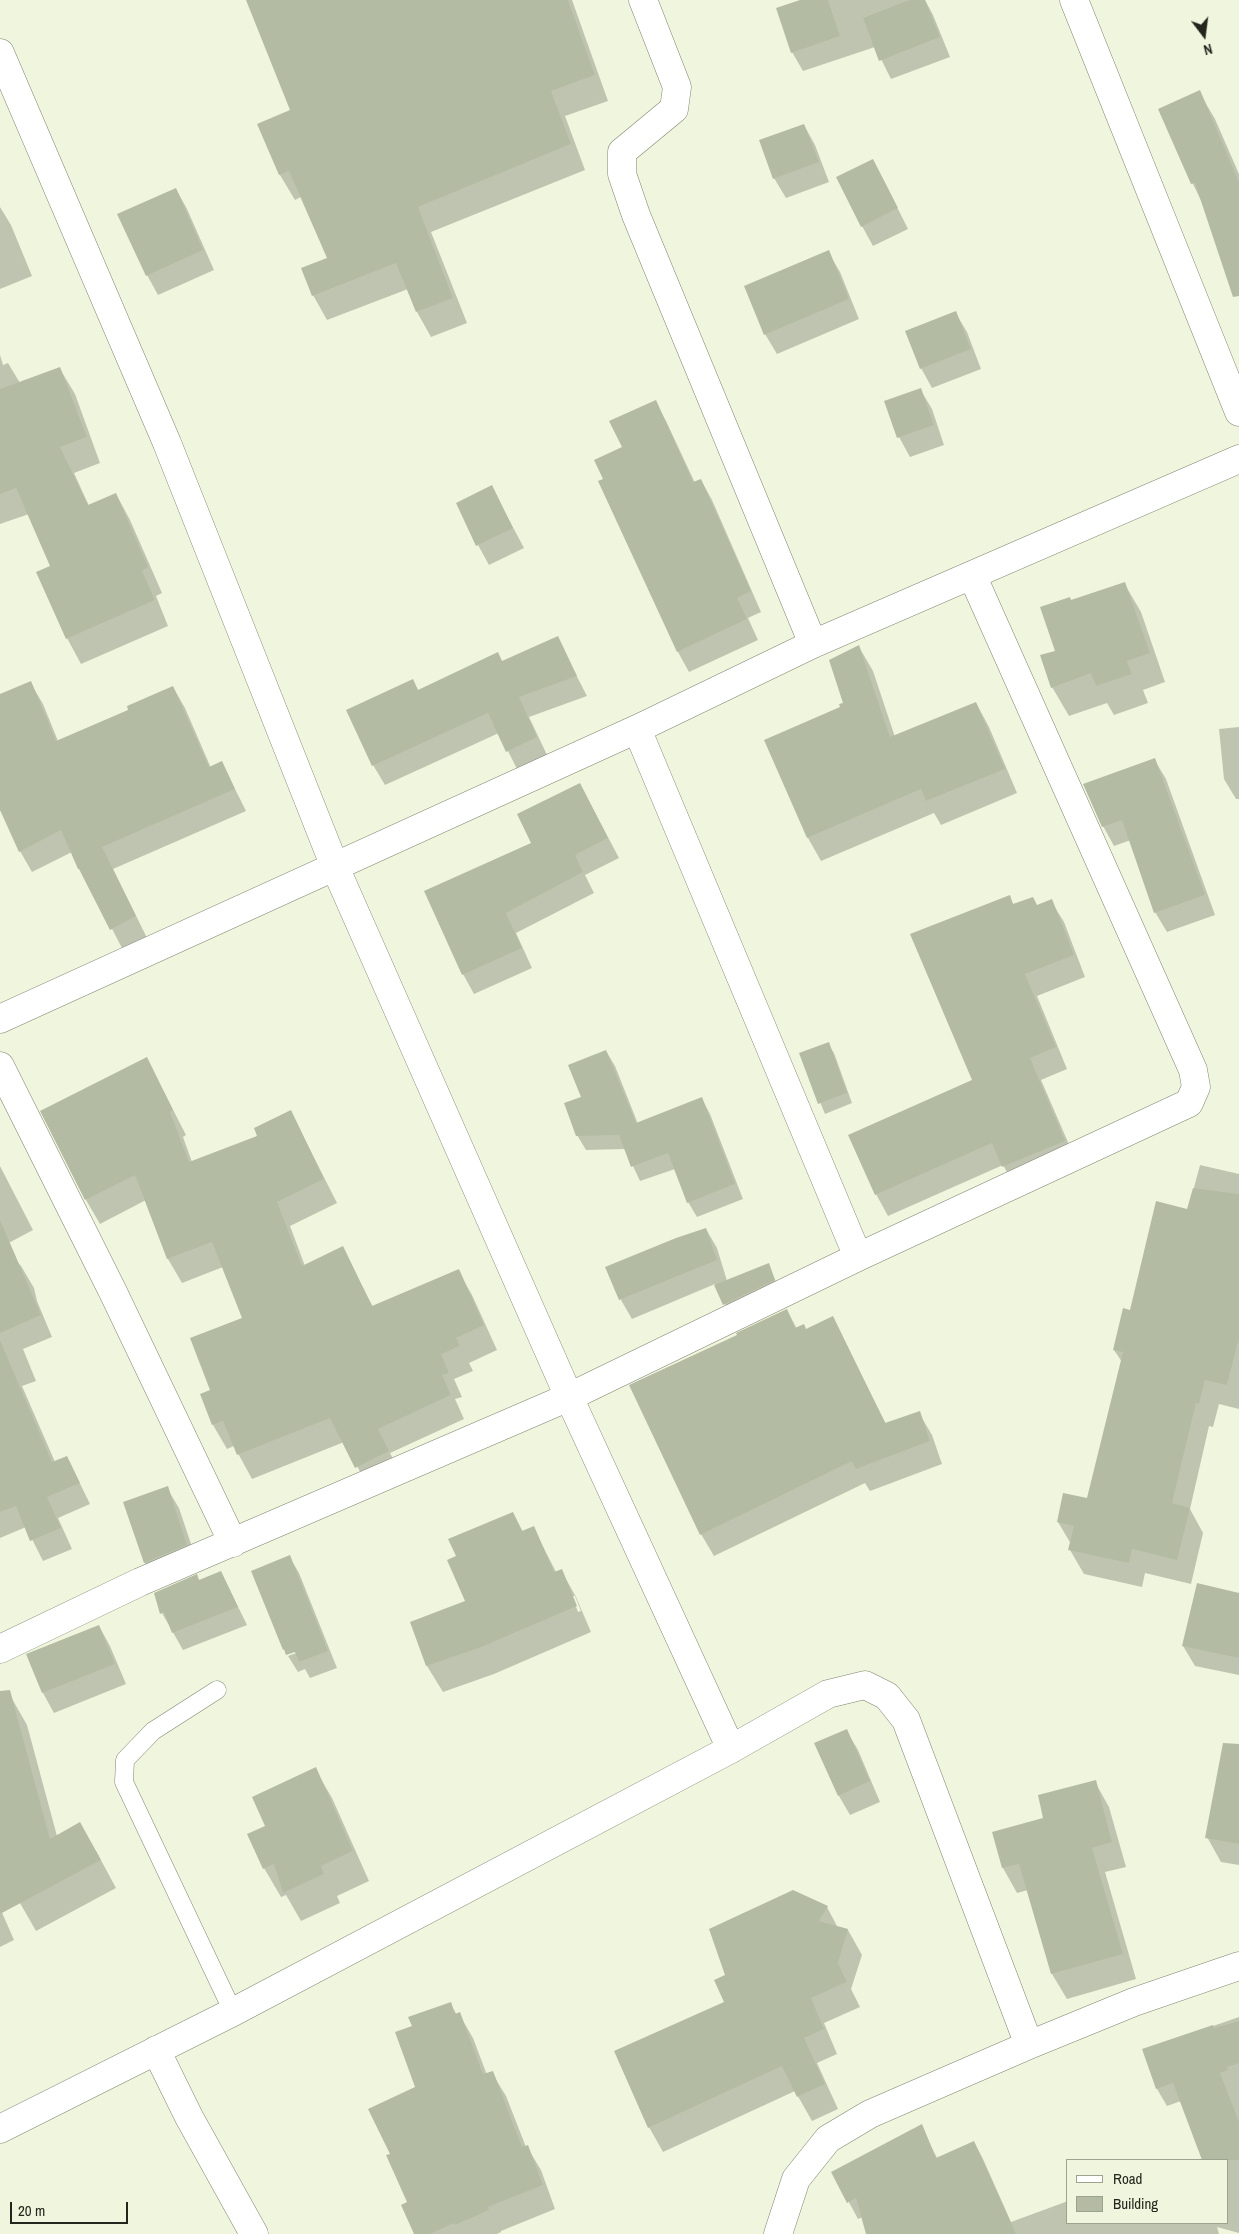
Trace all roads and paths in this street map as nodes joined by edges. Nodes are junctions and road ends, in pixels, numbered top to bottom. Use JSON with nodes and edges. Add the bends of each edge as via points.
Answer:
{"nodes":[{"id":1,"x":643,"y":0,"type":"edge"},
{"id":2,"x":1074,"y":0,"type":"edge"},
{"id":3,"x":0,"y":53,"type":"edge"},
{"id":4,"x":1239,"y":412,"type":"edge"},
{"id":5,"x":1239,"y":459,"type":"edge"},
{"id":6,"x":972,"y":575,"type":"junction"},
{"id":7,"x":813,"y":644,"type":"junction"},
{"id":8,"x":637,"y":729,"type":"junction"},
{"id":9,"x":335,"y":867,"type":"junction"},
{"id":10,"x":0,"y":1019,"type":"edge"},
{"id":11,"x":0,"y":1066,"type":"edge"},
{"id":12,"x":858,"y":1257,"type":"junction"},
{"id":13,"x":569,"y":1397,"type":"junction"},
{"id":14,"x":233,"y":1543,"type":"junction"},
{"id":15,"x":0,"y":1649,"type":"edge"},
{"id":16,"x":217,"y":1690,"type":"dead end"},
{"id":17,"x":731,"y":1749,"type":"junction"},
{"id":18,"x":1239,"y":1966,"type":"edge"},
{"id":19,"x":233,"y":2012,"type":"junction"},
{"id":20,"x":1029,"y":2045,"type":"junction"},
{"id":21,"x":156,"y":2050,"type":"junction"},
{"id":22,"x":0,"y":2129,"type":"edge"},
{"id":23,"x":254,"y":2234,"type":"edge"},
{"id":24,"x":778,"y":2234,"type":"edge"}],
"edges":[{"from":1,"to":7,"type":"street","via":[[677,88],[674,109],[622,152],[622,174]]},
{"from":2,"to":4,"type":"street"},
{"from":3,"to":9,"type":"street","via":[[167,443]]},
{"from":5,"to":6,"type":"street"},
{"from":6,"to":7,"type":"street"},
{"from":6,"to":12,"type":"street","via":[[1193,1070],[1196,1087],[1189,1103]]},
{"from":7,"to":8,"type":"street"},
{"from":8,"to":9,"type":"street"},
{"from":8,"to":12,"type":"street"},
{"from":9,"to":10,"type":"street"},
{"from":9,"to":13,"type":"street"},
{"from":11,"to":14,"type":"street"},
{"from":12,"to":13,"type":"street"},
{"from":13,"to":14,"type":"street"},
{"from":13,"to":17,"type":"street"},
{"from":14,"to":15,"type":"street","via":[[140,1582]]},
{"from":16,"to":19,"type":"lane","via":[[153,1730],[125,1760],[124,1782]]},
{"from":17,"to":19,"type":"street"},
{"from":17,"to":20,"type":"street","via":[[828,1694],[865,1685],[887,1696],[906,1720]]},
{"from":18,"to":20,"type":"street","via":[[1134,2002]]},
{"from":19,"to":21,"type":"street"},
{"from":20,"to":24,"type":"street","via":[[870,2114],[828,2139],[796,2179]]},
{"from":21,"to":22,"type":"street"},
{"from":21,"to":23,"type":"street"}]}
